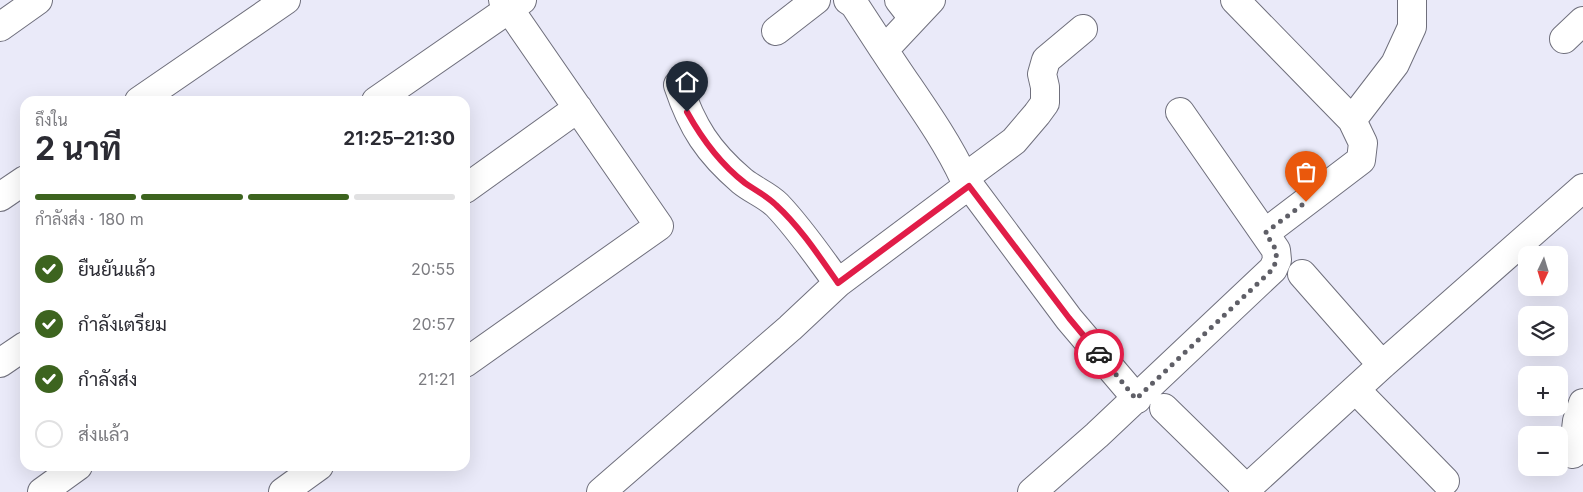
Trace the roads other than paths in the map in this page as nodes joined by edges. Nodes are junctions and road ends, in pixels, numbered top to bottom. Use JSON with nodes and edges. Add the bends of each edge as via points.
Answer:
{"nodes":[{"id":1,"x":38,"y":0,"type":"edge"},
{"id":2,"x":286,"y":0,"type":"edge"},
{"id":3,"x":816,"y":0,"type":"edge"},
{"id":4,"x":848,"y":0,"type":"edge"},
{"id":5,"x":1234,"y":0,"type":"edge"},
{"id":6,"x":1412,"y":0,"type":"edge"},
{"id":7,"x":511,"y":3,"type":"edge"},
{"id":8,"x":914,"y":6,"type":"edge"},
{"id":9,"x":0,"y":27,"type":"edge"},
{"id":10,"x":1082,"y":29,"type":"dead end"},
{"id":11,"x":776,"y":31,"type":"dead end"},
{"id":12,"x":884,"y":50,"type":"junction"},
{"id":13,"x":678,"y":85,"type":"dead end"},
{"id":14,"x":146,"y":96,"type":"edge"},
{"id":15,"x":383,"y":96,"type":"edge"},
{"id":16,"x":578,"y":108,"type":"junction"},
{"id":17,"x":1180,"y":112,"type":"dead end"},
{"id":18,"x":1352,"y":120,"type":"junction"},
{"id":19,"x":967,"y":182,"type":"junction"},
{"id":20,"x":20,"y":183,"type":"edge"},
{"id":21,"x":470,"y":185,"type":"edge"},
{"id":22,"x":1583,"y":188,"type":"edge"},
{"id":23,"x":0,"y":197,"type":"edge"},
{"id":24,"x":1265,"y":233,"type":"junction"},
{"id":25,"x":1302,"y":274,"type":"dead end"},
{"id":26,"x":838,"y":283,"type":"junction"},
{"id":27,"x":20,"y":349,"type":"edge"},
{"id":28,"x":470,"y":360,"type":"edge"},
{"id":29,"x":0,"y":363,"type":"edge"},
{"id":30,"x":1382,"y":365,"type":"junction"},
{"id":31,"x":1356,"y":390,"type":"junction"},
{"id":32,"x":1136,"y":399,"type":"junction"},
{"id":33,"x":1583,"y":403,"type":"edge"},
{"id":34,"x":1164,"y":408,"type":"dead end"},
{"id":35,"x":1574,"y":454,"type":"dead end"},
{"id":36,"x":71,"y":471,"type":"edge"},
{"id":37,"x":313,"y":471,"type":"edge"},
{"id":38,"x":1445,"y":481,"type":"dead end"},
{"id":39,"x":1247,"y":491,"type":"edge"},
{"id":40,"x":42,"y":492,"type":"edge"},
{"id":41,"x":283,"y":492,"type":"edge"},
{"id":42,"x":601,"y":492,"type":"edge"},
{"id":43,"x":1032,"y":492,"type":"edge"}],
"edges":[{"from":1,"to":9,"type":"street"},
{"from":2,"to":14,"type":"street"},
{"from":3,"to":11,"type":"street"},
{"from":4,"to":12,"type":"street","via":[[854,4]]},
{"from":5,"to":18,"type":"street"},
{"from":6,"to":18,"type":"street","via":[[1412,27],[1395,64]]},
{"from":7,"to":15,"type":"street"},
{"from":7,"to":16,"type":"street"},
{"from":8,"to":12,"type":"street"},
{"from":10,"to":19,"type":"street","via":[[1046,60],[1042,74],[1046,87],[1045,103],[1037,114],[1014,141]]},
{"from":12,"to":19,"type":"street"},
{"from":13,"to":26,"type":"street","via":[[687,112],[702,139],[743,182],[775,203]]},
{"from":16,"to":21,"type":"street"},
{"from":16,"to":28,"type":"street","via":[[659,226]]},
{"from":17,"to":24,"type":"street"},
{"from":18,"to":24,"type":"street","via":[[1363,143],[1361,160]]},
{"from":19,"to":26,"type":"street"},
{"from":19,"to":32,"type":"street","via":[[1069,318]]},
{"from":20,"to":23,"type":"street"},
{"from":22,"to":30,"type":"street"},
{"from":24,"to":32,"type":"street","via":[[1276,250],[1277,260],[1273,269]]},
{"from":25,"to":30,"type":"street"},
{"from":26,"to":42,"type":"street"},
{"from":27,"to":29,"type":"street"},
{"from":30,"to":31,"type":"street"},
{"from":31,"to":38,"type":"street"},
{"from":31,"to":39,"type":"street"},
{"from":32,"to":43,"type":"street"},
{"from":33,"to":35,"type":"street","via":[[1576,421]]},
{"from":34,"to":39,"type":"street"},
{"from":36,"to":40,"type":"street"},
{"from":37,"to":41,"type":"street"}]}
